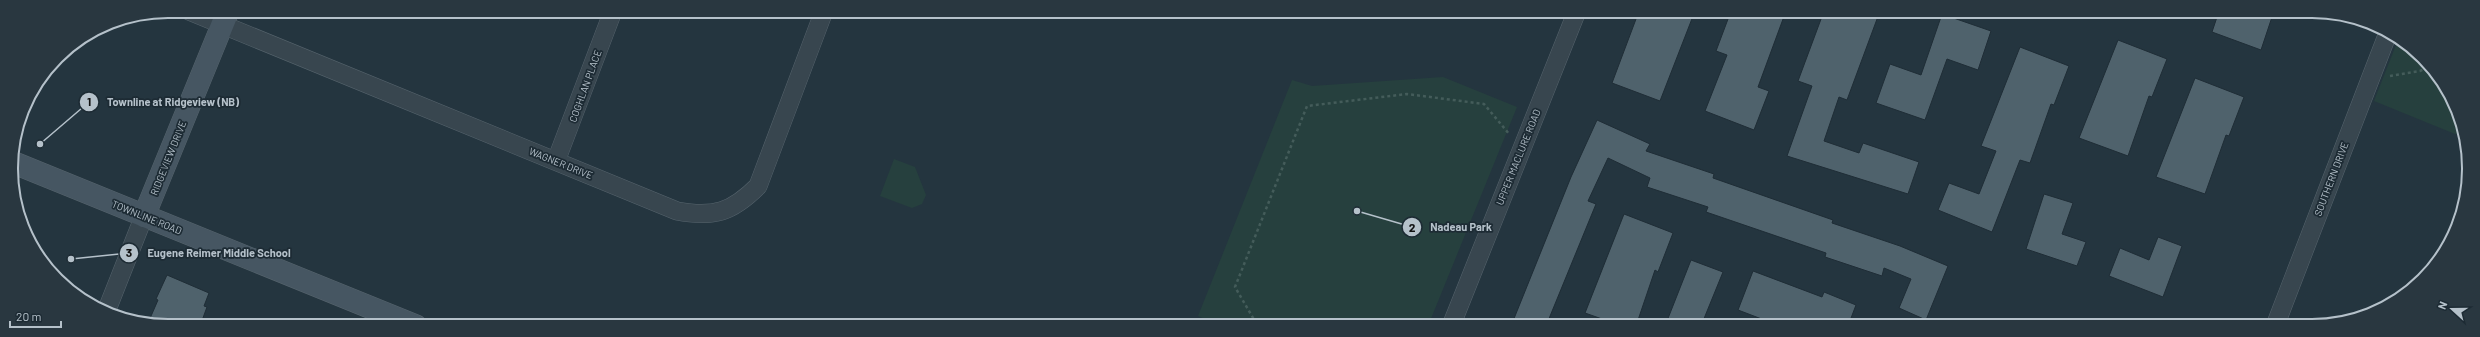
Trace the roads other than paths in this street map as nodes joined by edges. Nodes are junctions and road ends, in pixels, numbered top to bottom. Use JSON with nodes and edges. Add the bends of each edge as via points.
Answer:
{"nodes":[{"id":1,"x":225,"y":18,"type":"edge"},
{"id":2,"x":610,"y":18,"type":"edge"},
{"id":3,"x":821,"y":18,"type":"edge"},
{"id":4,"x":1574,"y":18,"type":"edge"},
{"id":5,"x":2386,"y":38,"type":"edge"},
{"id":6,"x":556,"y":161,"type":"junction"},
{"id":7,"x":18,"y":164,"type":"edge"},
{"id":8,"x":144,"y":216,"type":"junction"},
{"id":9,"x":108,"y":306,"type":"edge"},
{"id":10,"x":399,"y":319,"type":"edge"},
{"id":11,"x":1454,"y":319,"type":"edge"},
{"id":12,"x":2278,"y":319,"type":"edge"}],
"edges":[{"from":1,"to":6,"type":"street","name":"WAGNER DRIVE"},
{"from":1,"to":8,"type":"street","name":"RIDGEVIEW DRIVE"},
{"from":2,"to":6,"type":"street","name":"COGHLAN PLACE"},
{"from":3,"to":6,"type":"street","name":"WAGNER DRIVE","via":[[758,186],[743,201],[723,212],[699,215],[677,211]]},
{"from":4,"to":11,"type":"street","name":"UPPER MACLURE ROAD"},
{"from":5,"to":12,"type":"street","name":"SOUTHERN DRIVE"},
{"from":7,"to":8,"type":"street","name":"TOWNLINE ROAD"},
{"from":8,"to":9,"type":"street"},
{"from":8,"to":10,"type":"street","name":"TOWNLINE ROAD"}]}
